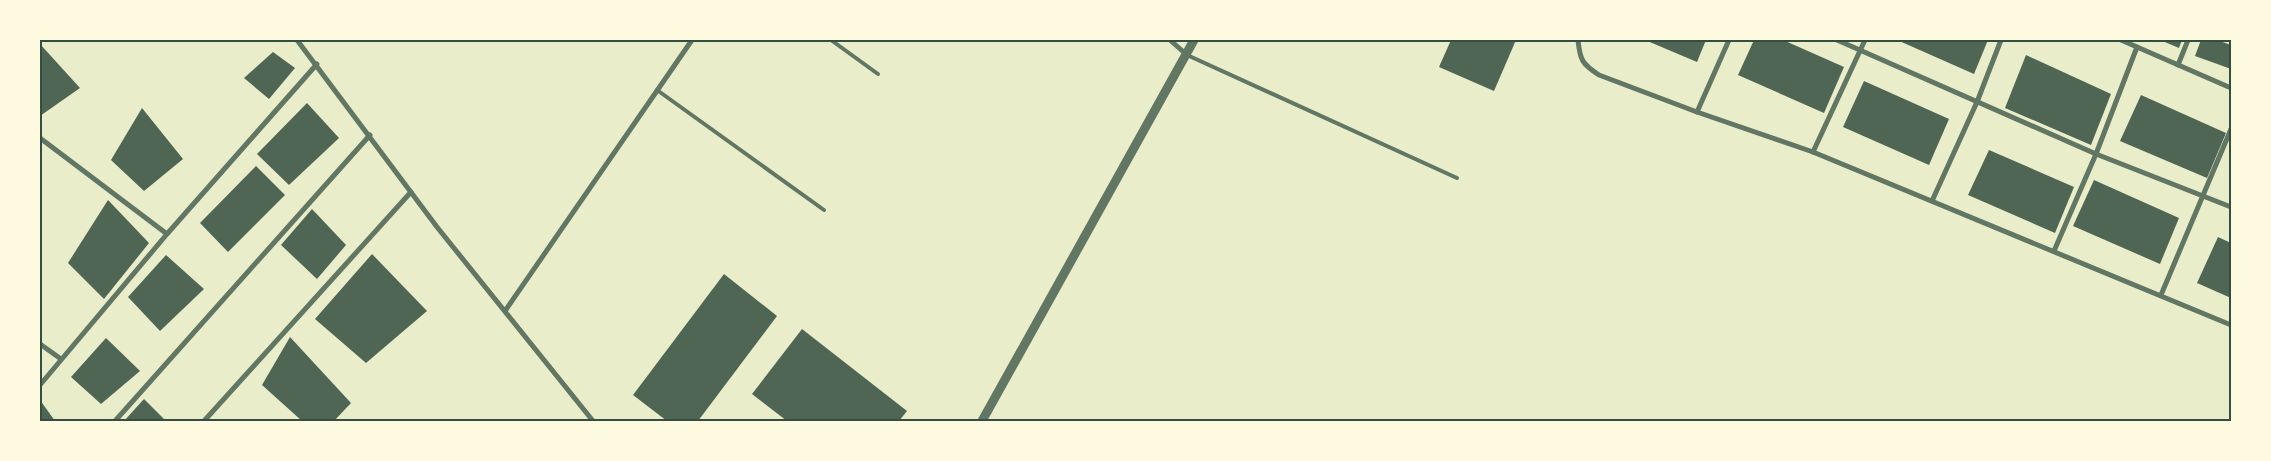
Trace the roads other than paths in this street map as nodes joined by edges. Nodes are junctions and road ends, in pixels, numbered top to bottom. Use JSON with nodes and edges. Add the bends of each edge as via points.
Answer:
{"nodes":[{"id":1,"x":297,"y":40,"type":"edge"},
{"id":2,"x":692,"y":40,"type":"edge"},
{"id":3,"x":831,"y":40,"type":"edge"},
{"id":4,"x":1170,"y":40,"type":"edge"},
{"id":5,"x":1194,"y":40,"type":"edge"},
{"id":6,"x":1578,"y":40,"type":"edge"},
{"id":7,"x":1729,"y":40,"type":"edge"},
{"id":8,"x":1837,"y":40,"type":"edge"},
{"id":9,"x":1865,"y":40,"type":"edge"},
{"id":10,"x":2001,"y":40,"type":"edge"},
{"id":11,"x":2121,"y":40,"type":"edge"},
{"id":12,"x":2188,"y":40,"type":"edge"},
{"id":13,"x":2136,"y":47,"type":"junction"},
{"id":14,"x":1861,"y":50,"type":"junction"},
{"id":15,"x":1187,"y":55,"type":"junction"},
{"id":16,"x":317,"y":64,"type":"junction"},
{"id":17,"x":2178,"y":64,"type":"junction"},
{"id":18,"x":878,"y":74,"type":"dead end"},
{"id":19,"x":2231,"y":88,"type":"edge"},
{"id":20,"x":657,"y":90,"type":"junction"},
{"id":21,"x":1977,"y":102,"type":"junction"},
{"id":22,"x":1696,"y":112,"type":"junction"},
{"id":23,"x":2231,"y":129,"type":"edge"},
{"id":24,"x":370,"y":135,"type":"junction"},
{"id":25,"x":40,"y":138,"type":"edge"},
{"id":26,"x":1813,"y":152,"type":"junction"},
{"id":27,"x":2096,"y":154,"type":"junction"},
{"id":28,"x":1457,"y":178,"type":"dead end"},
{"id":29,"x":412,"y":192,"type":"junction"},
{"id":30,"x":2204,"y":196,"type":"junction"},
{"id":31,"x":1932,"y":201,"type":"junction"},
{"id":32,"x":2231,"y":207,"type":"edge"},
{"id":33,"x":824,"y":210,"type":"dead end"},
{"id":34,"x":168,"y":234,"type":"junction"},
{"id":35,"x":2054,"y":251,"type":"junction"},
{"id":36,"x":2161,"y":295,"type":"junction"},
{"id":37,"x":505,"y":311,"type":"junction"},
{"id":38,"x":2231,"y":325,"type":"edge"},
{"id":39,"x":40,"y":344,"type":"edge"},
{"id":40,"x":61,"y":359,"type":"junction"},
{"id":41,"x":40,"y":384,"type":"edge"},
{"id":42,"x":114,"y":421,"type":"edge"},
{"id":43,"x":204,"y":421,"type":"edge"},
{"id":44,"x":593,"y":421,"type":"edge"},
{"id":45,"x":982,"y":421,"type":"edge"}],
"edges":[{"from":1,"to":16,"type":"street"},
{"from":2,"to":20,"type":"street"},
{"from":3,"to":18,"type":"lane"},
{"from":4,"to":15,"type":"street"},
{"from":5,"to":15,"type":"street"},
{"from":6,"to":22,"type":"street","via":[[1585,66],[1599,75]]},
{"from":7,"to":22,"type":"street"},
{"from":8,"to":14,"type":"street"},
{"from":9,"to":14,"type":"street"},
{"from":10,"to":21,"type":"street"},
{"from":11,"to":13,"type":"street"},
{"from":12,"to":17,"type":"street"},
{"from":13,"to":17,"type":"street"},
{"from":13,"to":27,"type":"street"},
{"from":14,"to":21,"type":"street"},
{"from":14,"to":26,"type":"street"},
{"from":15,"to":28,"type":"lane"},
{"from":15,"to":45,"type":"street"},
{"from":16,"to":24,"type":"street"},
{"from":16,"to":34,"type":"street"},
{"from":17,"to":19,"type":"street"},
{"from":20,"to":33,"type":"lane"},
{"from":20,"to":37,"type":"street"},
{"from":21,"to":27,"type":"street"},
{"from":21,"to":31,"type":"street"},
{"from":22,"to":26,"type":"street"},
{"from":23,"to":30,"type":"street"},
{"from":24,"to":29,"type":"street"},
{"from":24,"to":42,"type":"street"},
{"from":25,"to":34,"type":"street"},
{"from":26,"to":31,"type":"street"},
{"from":27,"to":30,"type":"street"},
{"from":27,"to":35,"type":"street"},
{"from":29,"to":37,"type":"street"},
{"from":29,"to":43,"type":"street"},
{"from":30,"to":32,"type":"street"},
{"from":30,"to":36,"type":"street"},
{"from":31,"to":35,"type":"street"},
{"from":34,"to":40,"type":"street"},
{"from":35,"to":36,"type":"street"},
{"from":36,"to":38,"type":"street"},
{"from":37,"to":44,"type":"street"},
{"from":39,"to":40,"type":"street"},
{"from":40,"to":41,"type":"street"}]}
